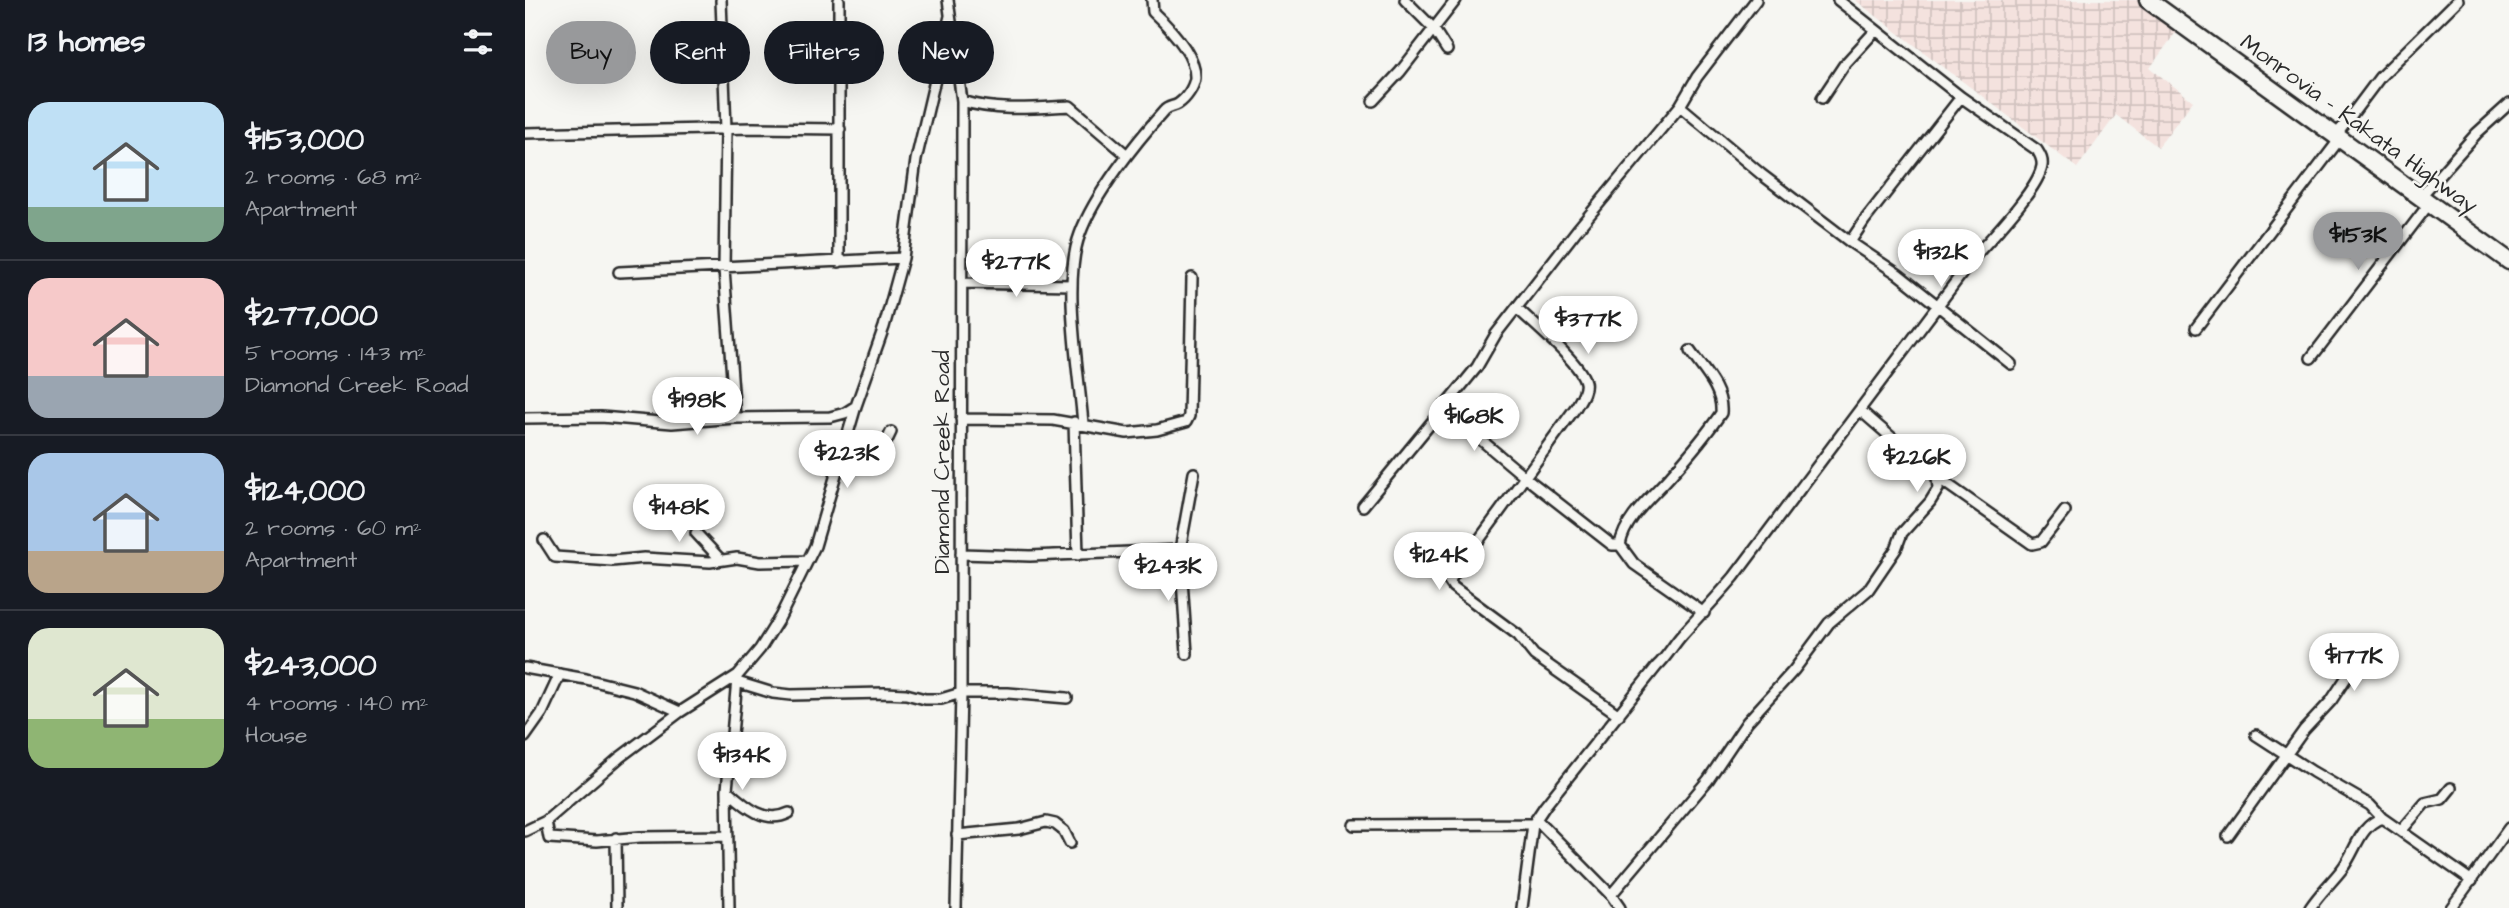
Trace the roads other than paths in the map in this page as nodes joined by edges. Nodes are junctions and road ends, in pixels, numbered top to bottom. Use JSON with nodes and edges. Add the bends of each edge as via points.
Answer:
{"nodes":[{"id":1,"x":721,"y":0,"type":"edge"},
{"id":2,"x":839,"y":0,"type":"edge"},
{"id":3,"x":948,"y":0,"type":"edge"},
{"id":4,"x":1152,"y":0,"type":"edge"},
{"id":5,"x":1405,"y":0,"type":"edge"},
{"id":6,"x":1456,"y":0,"type":"edge"},
{"id":7,"x":1756,"y":0,"type":"edge"},
{"id":8,"x":1838,"y":0,"type":"edge"},
{"id":9,"x":2148,"y":0,"type":"edge"},
{"id":10,"x":2458,"y":0,"type":"edge"},
{"id":11,"x":950,"y":16,"type":"junction"},
{"id":12,"x":1433,"y":28,"type":"junction"},
{"id":13,"x":1876,"y":30,"type":"junction"},
{"id":14,"x":1447,"y":50,"type":"dead end"},
{"id":15,"x":1822,"y":97,"type":"dead end"},
{"id":16,"x":1961,"y":97,"type":"junction"},
{"id":17,"x":962,"y":101,"type":"junction"},
{"id":18,"x":1373,"y":102,"type":"dead end"},
{"id":19,"x":2509,"y":104,"type":"edge"},
{"id":20,"x":1680,"y":106,"type":"junction"},
{"id":21,"x":726,"y":129,"type":"junction"},
{"id":22,"x":840,"y":129,"type":"junction"},
{"id":23,"x":525,"y":133,"type":"edge"},
{"id":24,"x":2335,"y":137,"type":"junction"},
{"id":25,"x":1127,"y":155,"type":"junction"},
{"id":26,"x":2424,"y":200,"type":"junction"},
{"id":27,"x":1850,"y":242,"type":"junction"},
{"id":28,"x":903,"y":258,"type":"junction"},
{"id":29,"x":2509,"y":261,"type":"edge"},
{"id":30,"x":839,"y":262,"type":"junction"},
{"id":31,"x":725,"y":269,"type":"junction"},
{"id":32,"x":619,"y":272,"type":"dead end"},
{"id":33,"x":1192,"y":278,"type":"dead end"},
{"id":34,"x":962,"y":283,"type":"junction"},
{"id":35,"x":1072,"y":285,"type":"junction"},
{"id":36,"x":1938,"y":306,"type":"junction"},
{"id":37,"x":1517,"y":308,"type":"junction"},
{"id":38,"x":2196,"y":328,"type":"dead end"},
{"id":39,"x":1690,"y":351,"type":"dead end"},
{"id":40,"x":2311,"y":358,"type":"dead end"},
{"id":41,"x":2011,"y":364,"type":"dead end"},
{"id":42,"x":856,"y":406,"type":"junction"},
{"id":43,"x":1442,"y":407,"type":"junction"},
{"id":44,"x":1861,"y":411,"type":"junction"},
{"id":45,"x":525,"y":418,"type":"edge"},
{"id":46,"x":735,"y":418,"type":"junction"},
{"id":47,"x":961,"y":419,"type":"junction"},
{"id":48,"x":1079,"y":423,"type":"junction"},
{"id":49,"x":891,"y":432,"type":"dead end"},
{"id":50,"x":843,"y":452,"type":"junction"},
{"id":51,"x":1194,"y":473,"type":"dead end"},
{"id":52,"x":1525,"y":477,"type":"junction"},
{"id":53,"x":1937,"y":477,"type":"junction"},
{"id":54,"x":1363,"y":506,"type":"dead end"},
{"id":55,"x":2065,"y":511,"type":"dead end"},
{"id":56,"x":696,"y":533,"type":"dead end"},
{"id":57,"x":544,"y":540,"type":"dead end"},
{"id":58,"x":1620,"y":545,"type":"junction"},
{"id":59,"x":1180,"y":550,"type":"junction"},
{"id":60,"x":961,"y":554,"type":"junction"},
{"id":61,"x":1078,"y":555,"type":"junction"},
{"id":62,"x":721,"y":560,"type":"junction"},
{"id":63,"x":807,"y":561,"type":"junction"},
{"id":64,"x":1704,"y":613,"type":"junction"},
{"id":65,"x":1187,"y":654,"type":"dead end"},
{"id":66,"x":525,"y":668,"type":"edge"},
{"id":67,"x":2352,"y":669,"type":"dead end"},
{"id":68,"x":560,"y":674,"type":"junction"},
{"id":69,"x":737,"y":678,"type":"junction"},
{"id":70,"x":961,"y":693,"type":"junction"},
{"id":71,"x":1067,"y":698,"type":"dead end"},
{"id":72,"x":680,"y":712,"type":"junction"},
{"id":73,"x":1619,"y":715,"type":"junction"},
{"id":74,"x":2256,"y":735,"type":"dead end"},
{"id":75,"x":525,"y":737,"type":"edge"},
{"id":76,"x":2288,"y":755,"type":"junction"},
{"id":77,"x":2451,"y":788,"type":"dead end"},
{"id":78,"x":727,"y":790,"type":"junction"},
{"id":79,"x":789,"y":813,"type":"dead end"},
{"id":80,"x":2382,"y":818,"type":"junction"},
{"id":81,"x":545,"y":821,"type":"junction"},
{"id":82,"x":1534,"y":822,"type":"junction"},
{"id":83,"x":1355,"y":825,"type":"dead end"},
{"id":84,"x":2509,"y":828,"type":"edge"},
{"id":85,"x":526,"y":830,"type":"edge"},
{"id":86,"x":2402,"y":830,"type":"junction"},
{"id":87,"x":957,"y":835,"type":"junction"},
{"id":88,"x":728,"y":836,"type":"junction"},
{"id":89,"x":2228,"y":836,"type":"dead end"},
{"id":90,"x":616,"y":838,"type":"junction"},
{"id":91,"x":1070,"y":843,"type":"dead end"},
{"id":92,"x":2472,"y":881,"type":"junction"},
{"id":93,"x":1612,"y":895,"type":"junction"},
{"id":94,"x":617,"y":908,"type":"edge"},
{"id":95,"x":729,"y":908,"type":"edge"},
{"id":96,"x":956,"y":908,"type":"edge"},
{"id":97,"x":1523,"y":908,"type":"edge"},
{"id":98,"x":1620,"y":908,"type":"edge"},
{"id":99,"x":2310,"y":908,"type":"edge"},
{"id":100,"x":2451,"y":908,"type":"edge"}],
"edges":[{"from":1,"to":21,"type":"street"},
{"from":2,"to":22,"type":"street"},
{"from":3,"to":11,"type":"street","name":"Diamond Creek Road"},
{"from":4,"to":25,"type":"street","via":[[1153,12],[1174,32],[1195,76],[1189,92],[1167,108]]},
{"from":5,"to":12,"type":"street"},
{"from":6,"to":12,"type":"street"},
{"from":7,"to":20,"type":"street"},
{"from":8,"to":13,"type":"street"},
{"from":9,"to":24,"type":"highway","name":"Monrovia - Kakata Highway"},
{"from":10,"to":24,"type":"street","via":[[2380,77]]},
{"from":11,"to":17,"type":"street","name":"Diamond Creek Road"},
{"from":11,"to":28,"type":"street","via":[[916,160]]},
{"from":12,"to":14,"type":"street"},
{"from":12,"to":18,"type":"street"},
{"from":13,"to":15,"type":"street"},
{"from":13,"to":16,"type":"street"},
{"from":16,"to":27,"type":"street"},
{"from":16,"to":36,"type":"street","via":[[2037,150],[2042,167]]},
{"from":17,"to":25,"type":"street","via":[[1005,108],[1070,106]]},
{"from":17,"to":34,"type":"street","name":"Diamond Creek Road"},
{"from":19,"to":26,"type":"street","via":[[2477,133]]},
{"from":20,"to":27,"type":"street"},
{"from":20,"to":37,"type":"street"},
{"from":21,"to":22,"type":"street"},
{"from":21,"to":23,"type":"street"},
{"from":21,"to":31,"type":"street"},
{"from":22,"to":30,"type":"street"},
{"from":24,"to":26,"type":"highway","name":"Monrovia - Kakata Highway"},
{"from":24,"to":38,"type":"street","via":[[2336,144]]},
{"from":25,"to":35,"type":"street","via":[[1079,234]]},
{"from":26,"to":29,"type":"highway","name":"Monrovia - Kakata Highway"},
{"from":26,"to":40,"type":"street"},
{"from":27,"to":36,"type":"street"},
{"from":28,"to":30,"type":"street"},
{"from":28,"to":42,"type":"street"},
{"from":30,"to":31,"type":"street"},
{"from":31,"to":32,"type":"street"},
{"from":31,"to":46,"type":"street"},
{"from":33,"to":48,"type":"street","via":[[1186,422],[1128,433]]},
{"from":34,"to":35,"type":"street"},
{"from":34,"to":47,"type":"street","name":"Diamond Creek Road"},
{"from":35,"to":48,"type":"street"},
{"from":36,"to":41,"type":"street"},
{"from":36,"to":44,"type":"street"},
{"from":37,"to":43,"type":"street","via":[[1477,367]]},
{"from":37,"to":52,"type":"street","via":[[1576,365],[1585,381],[1576,407]]},
{"from":39,"to":58,"type":"street","via":[[1718,393],[1721,413],[1629,522]]},
{"from":42,"to":46,"type":"street","via":[[830,417]]},
{"from":42,"to":50,"type":"street"},
{"from":43,"to":52,"type":"street"},
{"from":43,"to":54,"type":"street"},
{"from":44,"to":53,"type":"street"},
{"from":44,"to":64,"type":"street"},
{"from":45,"to":46,"type":"street","via":[[601,417],[671,423]]},
{"from":47,"to":48,"type":"street"},
{"from":47,"to":60,"type":"street","name":"Diamond Creek Road"},
{"from":48,"to":61,"type":"street"},
{"from":49,"to":50,"type":"street","via":[[880,455],[870,459]]},
{"from":50,"to":63,"type":"street"},
{"from":51,"to":59,"type":"street"},
{"from":52,"to":58,"type":"street","via":[[1612,545]]},
{"from":52,"to":73,"type":"street","via":[[1449,581],[1518,635],[1534,655]]},
{"from":53,"to":55,"type":"street","via":[[2032,544],[2041,542]]},
{"from":53,"to":93,"type":"street","via":[[1938,489],[1902,533],[1868,590],[1829,623]]},
{"from":56,"to":62,"type":"street"},
{"from":57,"to":62,"type":"street","via":[[555,557],[568,559]]},
{"from":58,"to":64,"type":"street","via":[[1634,564]]},
{"from":59,"to":61,"type":"street"},
{"from":59,"to":65,"type":"street"},
{"from":60,"to":61,"type":"street"},
{"from":60,"to":70,"type":"street","name":"Diamond Creek Road"},
{"from":62,"to":63,"type":"street"},
{"from":63,"to":69,"type":"street","via":[[780,617]]},
{"from":64,"to":73,"type":"street"},
{"from":66,"to":68,"type":"street"},
{"from":67,"to":76,"type":"street"},
{"from":68,"to":72,"type":"street","via":[[633,691]]},
{"from":68,"to":75,"type":"street"},
{"from":69,"to":70,"type":"street","via":[[791,695],[885,693],[941,699]]},
{"from":69,"to":72,"type":"street"},
{"from":69,"to":78,"type":"street"},
{"from":70,"to":71,"type":"street"},
{"from":70,"to":87,"type":"street","name":"Diamond Creek Road"},
{"from":72,"to":81,"type":"street"},
{"from":73,"to":82,"type":"street"},
{"from":74,"to":76,"type":"street"},
{"from":76,"to":80,"type":"street","via":[[2370,805]]},
{"from":76,"to":89,"type":"street"},
{"from":77,"to":86,"type":"street","via":[[2442,799],[2425,803]]},
{"from":78,"to":79,"type":"street","via":[[759,814],[776,817]]},
{"from":78,"to":88,"type":"street"},
{"from":80,"to":86,"type":"street"},
{"from":80,"to":99,"type":"street","via":[[2373,821],[2360,837],[2344,867]]},
{"from":81,"to":85,"type":"street"},
{"from":81,"to":90,"type":"street","via":[[549,838]]},
{"from":82,"to":83,"type":"street"},
{"from":82,"to":93,"type":"street"},
{"from":82,"to":97,"type":"street"},
{"from":84,"to":92,"type":"street"},
{"from":86,"to":92,"type":"street"},
{"from":87,"to":91,"type":"street","via":[[1046,822],[1064,831]]},
{"from":87,"to":96,"type":"street","name":"Diamond Creek Road"},
{"from":88,"to":90,"type":"street"},
{"from":88,"to":95,"type":"street"},
{"from":90,"to":94,"type":"street"},
{"from":92,"to":100,"type":"street"},
{"from":93,"to":98,"type":"street"}]}
